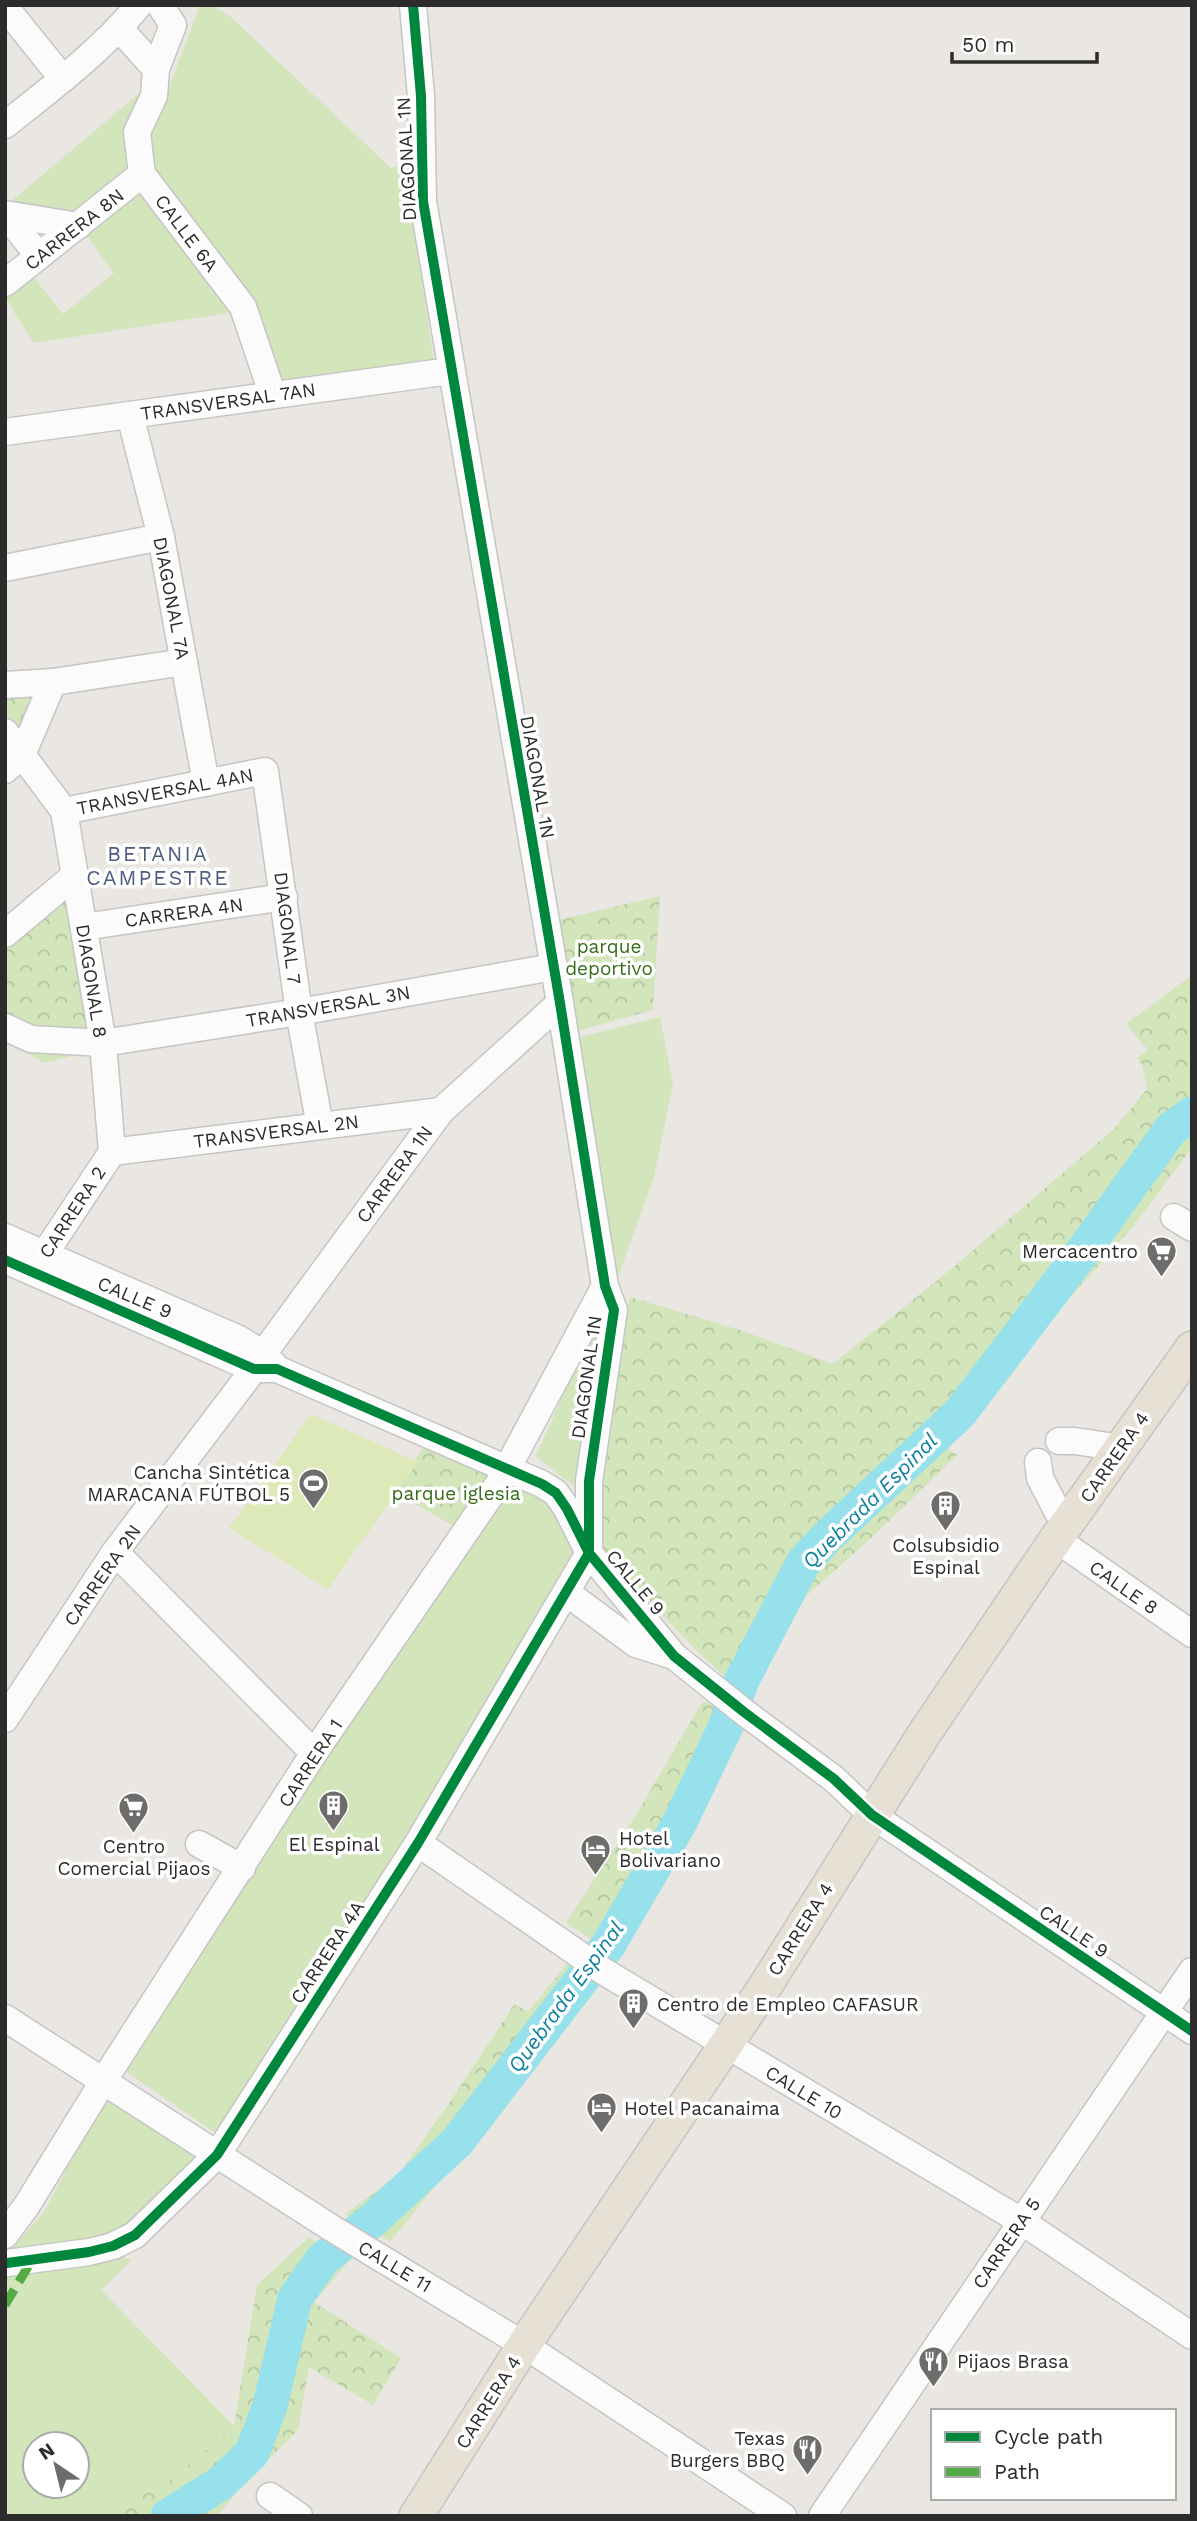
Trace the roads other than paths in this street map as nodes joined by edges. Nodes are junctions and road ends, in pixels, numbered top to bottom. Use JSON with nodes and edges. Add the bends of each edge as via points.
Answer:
{"nodes":[{"id":1,"x":139,"y":5,"type":"edge"},
{"id":2,"x":160,"y":5,"type":"edge"},
{"id":3,"x":413,"y":5,"type":"edge"},
{"id":4,"x":5,"y":7,"type":"edge"},
{"id":5,"x":119,"y":28,"type":"junction"},
{"id":6,"x":156,"y":69,"type":"junction"},
{"id":7,"x":64,"y":79,"type":"junction"},
{"id":8,"x":5,"y":125,"type":"edge"},
{"id":9,"x":142,"y":174,"type":"junction"},
{"id":10,"x":78,"y":226,"type":"junction"},
{"id":11,"x":39,"y":256,"type":"junction"},
{"id":12,"x":5,"y":283,"type":"edge"},
{"id":13,"x":450,"y":371,"type":"junction"},
{"id":14,"x":272,"y":393,"type":"junction"},
{"id":15,"x":130,"y":415,"type":"junction"},
{"id":16,"x":5,"y":432,"type":"edge"},
{"id":17,"x":160,"y":537,"type":"junction"},
{"id":18,"x":5,"y":568,"type":"edge"},
{"id":19,"x":184,"y":662,"type":"junction"},
{"id":20,"x":54,"y":682,"type":"junction"},
{"id":21,"x":5,"y":685,"type":"edge"},
{"id":22,"x":5,"y":732,"type":"edge"},
{"id":23,"x":14,"y":763,"type":"edge"},
{"id":24,"x":265,"y":771,"type":"joint"},
{"id":25,"x":206,"y":783,"type":"junction"},
{"id":26,"x":64,"y":811,"type":"junction"},
{"id":27,"x":74,"y":876,"type":"junction"},
{"id":28,"x":285,"y":897,"type":"junction"},
{"id":29,"x":84,"y":927,"type":"junction"},
{"id":30,"x":5,"y":934,"type":"edge"},
{"id":31,"x":553,"y":967,"type":"junction"},
{"id":32,"x":560,"y":1003,"type":"junction"},
{"id":33,"x":299,"y":1012,"type":"junction"},
{"id":34,"x":5,"y":1027,"type":"edge"},
{"id":35,"x":103,"y":1043,"type":"junction"},
{"id":36,"x":441,"y":1111,"type":"junction"},
{"id":37,"x":320,"y":1126,"type":"junction"},
{"id":38,"x":112,"y":1152,"type":"junction"},
{"id":39,"x":5,"y":1237,"type":"edge"},
{"id":40,"x":5,"y":1260,"type":"edge"},
{"id":41,"x":39,"y":1263,"type":"junction"},
{"id":42,"x":606,"y":1286,"type":"junction"},
{"id":43,"x":1192,"y":1348,"type":"edge"},
{"id":44,"x":265,"y":1364,"type":"junction"},
{"id":45,"x":1059,"y":1441,"type":"dead end"},
{"id":46,"x":1121,"y":1448,"type":"junction"},
{"id":47,"x":1038,"y":1462,"type":"dead end"},
{"id":48,"x":507,"y":1467,"type":"junction"},
{"id":49,"x":1061,"y":1533,"type":"junction"},
{"id":50,"x":115,"y":1552,"type":"junction"},
{"id":51,"x":589,"y":1553,"type":"junction"},
{"id":52,"x":567,"y":1593,"type":"junction"},
{"id":53,"x":1192,"y":1634,"type":"edge"},
{"id":54,"x":674,"y":1656,"type":"junction"},
{"id":55,"x":5,"y":1719,"type":"edge"},
{"id":56,"x":314,"y":1753,"type":"junction"},
{"id":57,"x":872,"y":1815,"type":"junction"},
{"id":58,"x":418,"y":1843,"type":"junction"},
{"id":59,"x":199,"y":1844,"type":"dead end"},
{"id":60,"x":242,"y":1868,"type":"junction"},
{"id":61,"x":1192,"y":1971,"type":"edge"},
{"id":62,"x":1164,"y":2013,"type":"junction"},
{"id":63,"x":5,"y":2018,"type":"edge"},
{"id":64,"x":1192,"y":2031,"type":"edge"},
{"id":65,"x":725,"y":2045,"type":"junction"},
{"id":66,"x":104,"y":2080,"type":"junction"},
{"id":67,"x":217,"y":2155,"type":"junction"},
{"id":68,"x":1021,"y":2221,"type":"junction"},
{"id":69,"x":5,"y":2235,"type":"edge"},
{"id":70,"x":7,"y":2263,"type":"edge"},
{"id":71,"x":1192,"y":2336,"type":"edge"},
{"id":72,"x":524,"y":2345,"type":"junction"},
{"id":73,"x":270,"y":2496,"type":"dead end"},
{"id":74,"x":299,"y":2516,"type":"edge"},
{"id":75,"x":416,"y":2516,"type":"edge"},
{"id":76,"x":783,"y":2516,"type":"edge"},
{"id":77,"x":822,"y":2516,"type":"edge"}],
"edges":[{"from":1,"to":5,"type":"street"},
{"from":2,"to":6,"type":"street","name":"CALLE 6A","via":[[173,25]]},
{"from":3,"to":13,"type":"street","name":"DIAGONAL 1N","via":[[423,201]]},
{"from":4,"to":7,"type":"street"},
{"from":5,"to":6,"type":"street"},
{"from":5,"to":7,"type":"street"},
{"from":6,"to":9,"type":"street","name":"CALLE 6A","via":[[154,96],[137,132]]},
{"from":7,"to":8,"type":"street"},
{"from":9,"to":10,"type":"street","name":"CARRERA 8N"},
{"from":9,"to":14,"type":"street","name":"CALLE 6A","via":[[243,307]]},
{"from":10,"to":11,"type":"street","name":"CARRERA 8N"},
{"from":10,"to":11,"type":"street","via":[[5,214]]},
{"from":11,"to":12,"type":"street","name":"CARRERA 8N"},
{"from":13,"to":14,"type":"street","name":"TRANSVERSAL 7AN"},
{"from":13,"to":31,"type":"street","name":"DIAGONAL 1N"},
{"from":14,"to":15,"type":"street","name":"TRANSVERSAL 7AN"},
{"from":15,"to":16,"type":"street","name":"TRANSVERSAL 7AN"},
{"from":15,"to":17,"type":"street","name":"DIAGONAL 7A"},
{"from":17,"to":18,"type":"street"},
{"from":17,"to":19,"type":"street","name":"DIAGONAL 7A"},
{"from":19,"to":20,"type":"street"},
{"from":19,"to":25,"type":"street","name":"DIAGONAL 7A"},
{"from":20,"to":21,"type":"street"},
{"from":20,"to":23,"type":"street"},
{"from":22,"to":23,"type":"street"},
{"from":23,"to":26,"type":"street"},
{"from":24,"to":25,"type":"street","name":"TRANSVERSAL 4AN"},
{"from":24,"to":28,"type":"street","name":"DIAGONAL 7"},
{"from":25,"to":26,"type":"street","name":"TRANSVERSAL 4AN"},
{"from":26,"to":27,"type":"street","name":"DIAGONAL 8"},
{"from":27,"to":29,"type":"street","name":"DIAGONAL 8"},
{"from":27,"to":30,"type":"street"},
{"from":28,"to":29,"type":"street","name":"CARRERA 4N"},
{"from":28,"to":33,"type":"street","name":"DIAGONAL 7"},
{"from":29,"to":35,"type":"street","name":"DIAGONAL 8"},
{"from":31,"to":32,"type":"street","name":"DIAGONAL 1N"},
{"from":31,"to":33,"type":"street","name":"TRANSVERSAL 3N"},
{"from":32,"to":36,"type":"street","name":"CARRERA 1N"},
{"from":32,"to":42,"type":"street","name":"DIAGONAL 1N"},
{"from":33,"to":35,"type":"street","name":"TRANSVERSAL 3N"},
{"from":33,"to":37,"type":"street","name":"DIAGONAL 7"},
{"from":34,"to":35,"type":"street","name":"TRANSVERSAL 3N","via":[[31,1039]]},
{"from":35,"to":38,"type":"street","name":"DIAGONAL 8"},
{"from":36,"to":37,"type":"street","name":"TRANSVERSAL 2N"},
{"from":36,"to":44,"type":"street","name":"CARRERA 1N"},
{"from":37,"to":38,"type":"street","name":"TRANSVERSAL 2N"},
{"from":38,"to":41,"type":"street","name":"CARRERA 2"},
{"from":39,"to":41,"type":"street","name":"CALLE 9"},
{"from":40,"to":41,"type":"street","name":"CALLE 9"},
{"from":41,"to":44,"type":"street","name":"CALLE 9"},
{"from":42,"to":48,"type":"street","name":"CARRERA 1"},
{"from":42,"to":51,"type":"street","name":"DIAGONAL 1N","via":[[614,1310],[589,1481]]},
{"from":43,"to":46,"type":"main road","name":"CARRERA 4"},
{"from":44,"to":48,"type":"street","name":"CALLE 9"},
{"from":44,"to":50,"type":"street","name":"CARRERA 2N"},
{"from":45,"to":46,"type":"street"},
{"from":46,"to":49,"type":"main road","name":"CARRERA 4"},
{"from":47,"to":49,"type":"street"},
{"from":48,"to":51,"type":"street","name":"CALLE 9","via":[[556,1493]]},
{"from":48,"to":56,"type":"street","name":"CARRERA 1"},
{"from":49,"to":53,"type":"street","name":"CALLE 8"},
{"from":49,"to":57,"type":"main road","name":"CARRERA 4"},
{"from":50,"to":55,"type":"street","name":"CARRERA 2N"},
{"from":50,"to":56,"type":"street"},
{"from":51,"to":52,"type":"street","name":"CARRERA 4A"},
{"from":51,"to":54,"type":"street","name":"CALLE 9"},
{"from":52,"to":54,"type":"street","name":"CALLE 9","via":[[636,1644]]},
{"from":52,"to":58,"type":"street","name":"CARRERA 4A"},
{"from":54,"to":57,"type":"street","name":"CALLE 9","via":[[834,1779]]},
{"from":56,"to":60,"type":"street","name":"CARRERA 1"},
{"from":57,"to":62,"type":"street","name":"CALLE 9"},
{"from":57,"to":65,"type":"main road","name":"CARRERA 4"},
{"from":58,"to":65,"type":"street","name":"CALLE 10","via":[[575,1953]]},
{"from":58,"to":67,"type":"street","name":"CARRERA 4A"},
{"from":59,"to":60,"type":"street"},
{"from":60,"to":66,"type":"street","name":"CARRERA 1"},
{"from":61,"to":62,"type":"street","name":"CARRERA 5"},
{"from":62,"to":64,"type":"street","name":"CALLE 9"},
{"from":62,"to":68,"type":"street","name":"CARRERA 5"},
{"from":63,"to":66,"type":"street","name":"CALLE 11"},
{"from":65,"to":68,"type":"street","name":"CALLE 10"},
{"from":65,"to":72,"type":"main road","name":"CARRERA 4"},
{"from":66,"to":67,"type":"street","name":"CALLE 11"},
{"from":66,"to":69,"type":"street","name":"CARRERA 1"},
{"from":67,"to":70,"type":"street","name":"CARRERA 4A","via":[[135,2235],[89,2252]]},
{"from":67,"to":72,"type":"street","name":"CALLE 11"},
{"from":68,"to":71,"type":"street","name":"CALLE 10"},
{"from":68,"to":77,"type":"street","name":"CARRERA 5"},
{"from":72,"to":75,"type":"main road","name":"CARRERA 4"},
{"from":72,"to":76,"type":"street","name":"CALLE 11"},
{"from":73,"to":74,"type":"street"}]}
